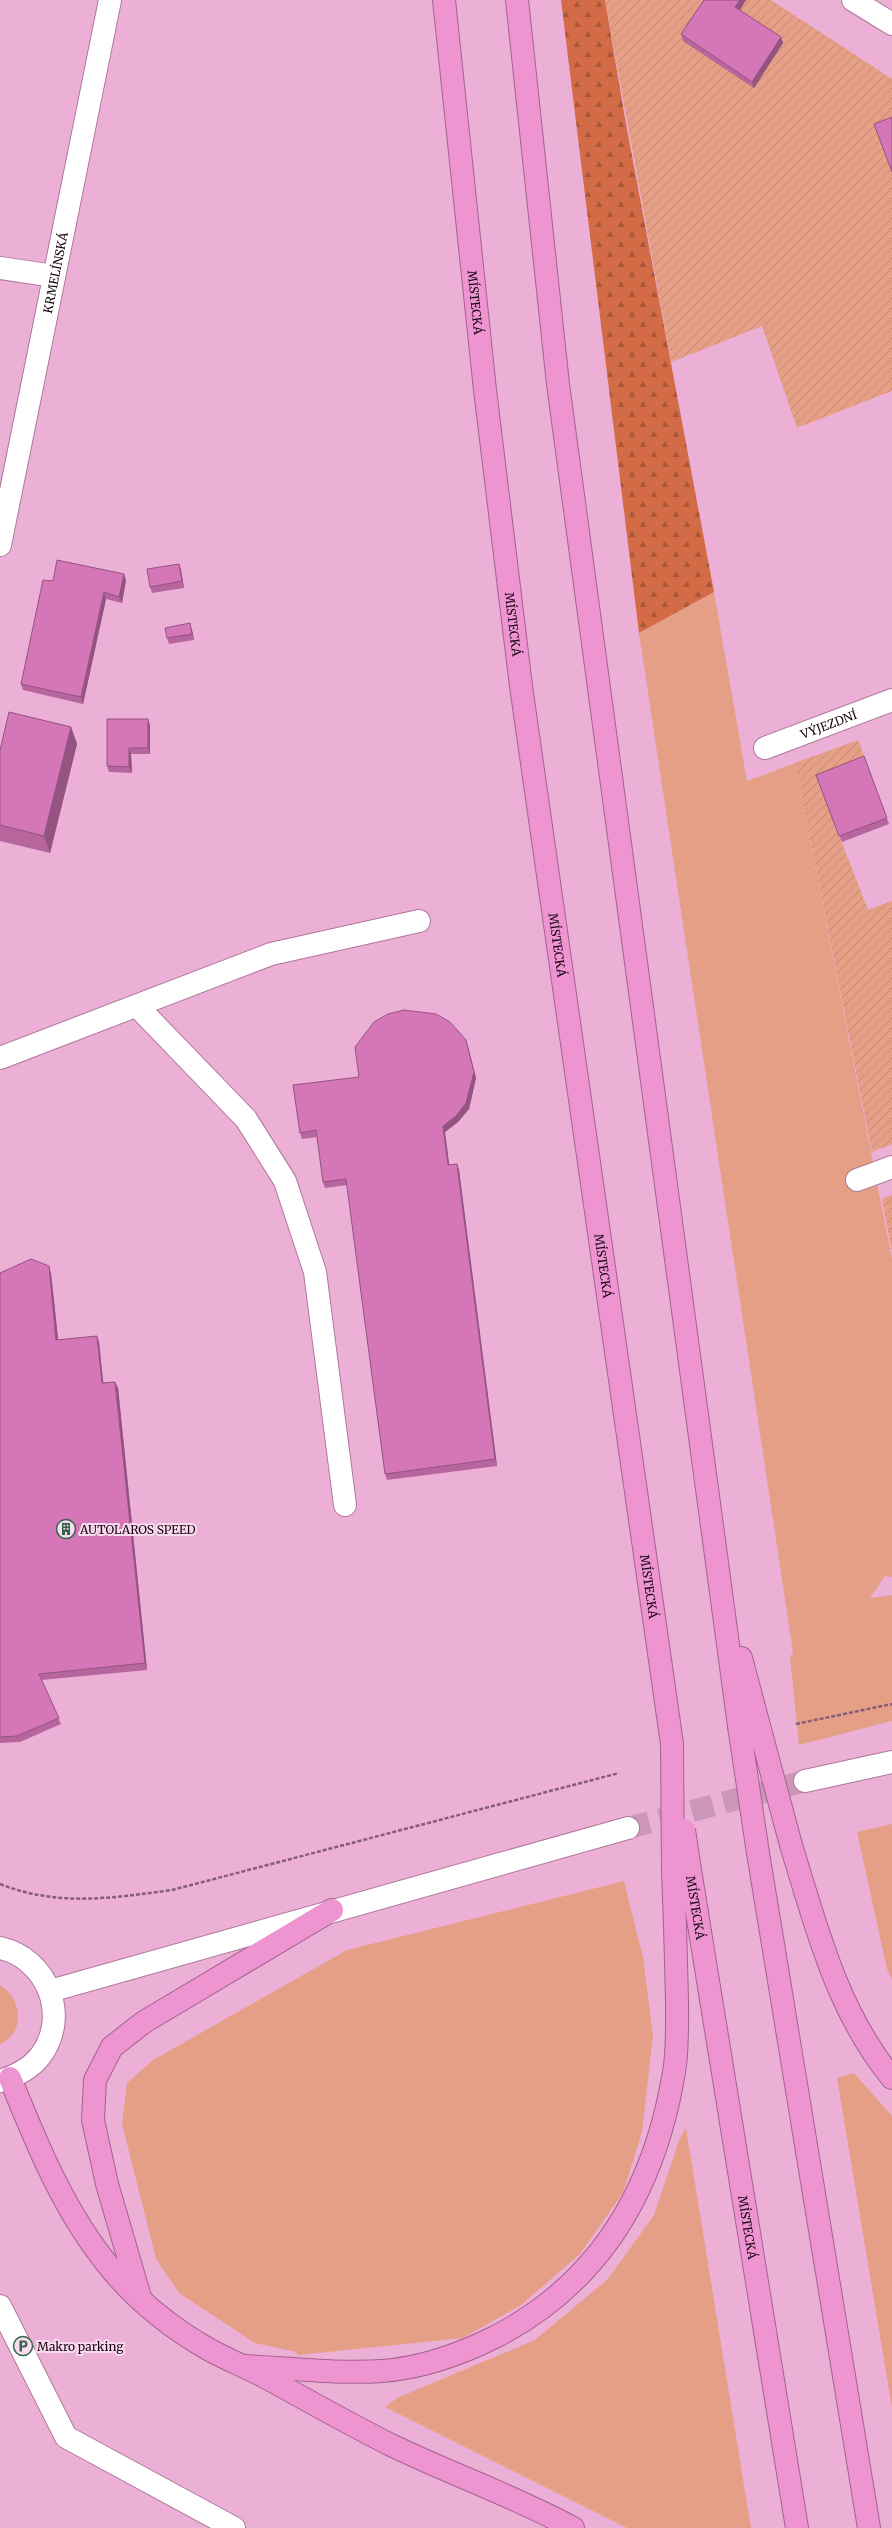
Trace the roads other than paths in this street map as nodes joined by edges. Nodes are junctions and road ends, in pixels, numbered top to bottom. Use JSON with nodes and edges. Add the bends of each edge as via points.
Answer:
{"nodes":[{"id":1,"x":110,"y":0,"type":"edge"},
{"id":2,"x":444,"y":0,"type":"edge"},
{"id":3,"x":517,"y":0,"type":"edge"},
{"id":4,"x":853,"y":0,"type":"edge"},
{"id":5,"x":892,"y":24,"type":"edge"},
{"id":6,"x":0,"y":268,"type":"edge"},
{"id":7,"x":54,"y":276,"type":"junction"},
{"id":8,"x":0,"y":545,"type":"edge"},
{"id":9,"x":892,"y":700,"type":"edge"},
{"id":10,"x":765,"y":748,"type":"dead end"},
{"id":11,"x":418,"y":921,"type":"dead end"},
{"id":12,"x":137,"y":1006,"type":"junction"},
{"id":13,"x":0,"y":1058,"type":"edge"},
{"id":14,"x":892,"y":1167,"type":"edge"},
{"id":15,"x":857,"y":1180,"type":"dead end"},
{"id":16,"x":345,"y":1505,"type":"dead end"},
{"id":17,"x":748,"y":1724,"type":"junction"},
{"id":18,"x":892,"y":1762,"type":"edge"},
{"id":19,"x":805,"y":1781,"type":"tunnel mouth"},
{"id":20,"x":628,"y":1828,"type":"tunnel mouth"},
{"id":21,"x":682,"y":1872,"type":"junction"},
{"id":22,"x":332,"y":1910,"type":"junction"},
{"id":23,"x":0,"y":1948,"type":"edge"},
{"id":24,"x":50,"y":1991,"type":"junction"},
{"id":25,"x":892,"y":2078,"type":"edge"},
{"id":26,"x":5,"y":2080,"type":"edge"},
{"id":27,"x":140,"y":2300,"type":"junction"},
{"id":28,"x":0,"y":2306,"type":"edge"},
{"id":29,"x":244,"y":2366,"type":"junction"},
{"id":30,"x":234,"y":2528,"type":"edge"},
{"id":31,"x":573,"y":2528,"type":"edge"},
{"id":32,"x":797,"y":2528,"type":"edge"},
{"id":33,"x":868,"y":2528,"type":"edge"}],
"edges":[{"from":1,"to":7,"type":"main road","name":"KRMELÍNSKÁ"},
{"from":2,"to":21,"type":"highway","name":"MÍSTECKÁ","bridge":true,"via":[[485,390],[521,686],[672,1744]]},
{"from":3,"to":17,"type":"highway","via":[[558,384],[717,1566]]},
{"from":4,"to":5,"type":"main road"},
{"from":6,"to":7,"type":"main road"},
{"from":7,"to":8,"type":"main road","name":"KRMELÍNSKÁ"},
{"from":9,"to":10,"type":"main road","name":"VÝJEZDNÍ"},
{"from":11,"to":12,"type":"main road","via":[[271,954]]},
{"from":12,"to":13,"type":"main road"},
{"from":12,"to":16,"type":"main road","via":[[246,1119],[285,1182],[315,1272]]},
{"from":14,"to":15,"type":"main road"},
{"from":17,"to":25,"type":"highway","bridge":true,"via":[[791,1845],[833,1977],[854,2022]]},
{"from":17,"to":33,"type":"highway","bridge":true,"via":[[758,1853]]},
{"from":18,"to":19,"type":"main road"},
{"from":20,"to":22,"type":"main road"},
{"from":21,"to":29,"type":"highway","via":[[674,2070],[664,2124],[647,2175],[622,2223],[591,2264],[557,2297],[519,2324],[476,2347],[430,2363],[383,2371]]},
{"from":21,"to":32,"type":"highway","name":"MÍSTECKÁ"},
{"from":22,"to":24,"type":"main road"},
{"from":22,"to":27,"type":"highway","via":[[144,2022],[112,2048],[95,2080],[93,2120],[107,2184]]},
{"from":23,"to":24,"type":"main road","via":[[15,1952],[26,1960],[43,1978]]},
{"from":24,"to":26,"type":"main road","via":[[54,2017],[48,2043],[33,2064]]},
{"from":26,"to":27,"type":"highway","via":[[68,2207],[112,2271]]},
{"from":27,"to":29,"type":"highway","via":[[208,2349]]},
{"from":28,"to":30,"type":"main road","via":[[66,2437]]},
{"from":29,"to":31,"type":"highway","via":[[392,2445]]}]}
